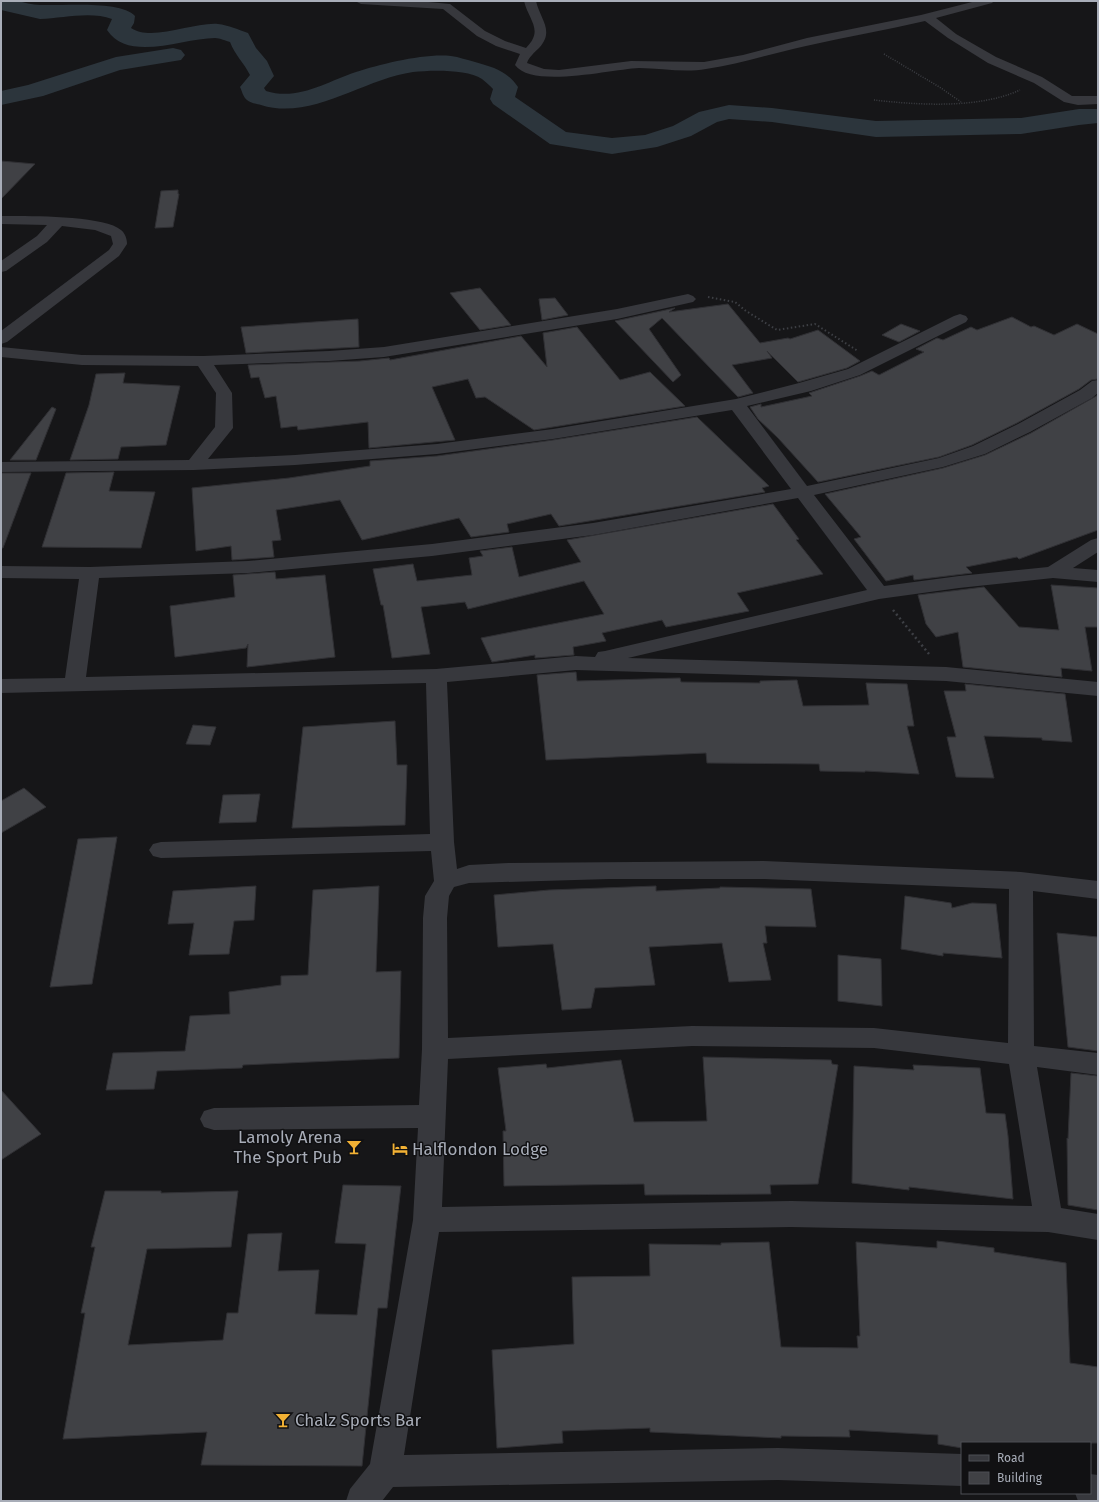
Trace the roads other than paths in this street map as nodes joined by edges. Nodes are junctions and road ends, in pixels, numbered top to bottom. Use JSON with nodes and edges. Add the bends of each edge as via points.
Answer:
{"nodes":[{"id":1,"x":361,"y":1,"type":"edge"},
{"id":2,"x":530,"y":1,"type":"edge"},
{"id":3,"x":988,"y":1,"type":"edge"},
{"id":4,"x":411,"y":3,"type":"edge"},
{"id":5,"x":926,"y":16,"type":"junction"},
{"id":6,"x":528,"y":52,"type":"junction"},
{"id":7,"x":1098,"y":100,"type":"edge"},
{"id":8,"x":1,"y":220,"type":"edge"},
{"id":9,"x":58,"y":222,"type":"junction"},
{"id":10,"x":1,"y":268,"type":"edge"},
{"id":11,"x":688,"y":299,"type":"road end"},
{"id":12,"x":960,"y":319,"type":"dead end"},
{"id":13,"x":1,"y":339,"type":"edge"},
{"id":14,"x":1,"y":352,"type":"edge"},
{"id":15,"x":203,"y":361,"type":"junction"},
{"id":16,"x":1098,"y":385,"type":"edge"},
{"id":17,"x":736,"y":404,"type":"junction"},
{"id":18,"x":194,"y":465,"type":"junction"},
{"id":19,"x":1,"y":467,"type":"edge"},
{"id":20,"x":803,"y":492,"type":"junction"},
{"id":21,"x":1098,"y":544,"type":"edge"},
{"id":22,"x":1,"y":572,"type":"edge"},
{"id":23,"x":1054,"y":572,"type":"junction"},
{"id":24,"x":90,"y":573,"type":"junction"},
{"id":25,"x":1098,"y":576,"type":"edge"},
{"id":26,"x":879,"y":593,"type":"junction"},
{"id":27,"x":576,"y":663,"type":"junction"},
{"id":28,"x":436,"y":676,"type":"junction"},
{"id":29,"x":75,"y":685,"type":"junction"},
{"id":30,"x":1,"y":686,"type":"edge"},
{"id":31,"x":1098,"y":689,"type":"edge"},
{"id":32,"x":442,"y":842,"type":"junction"},
{"id":33,"x":161,"y":850,"type":"dead end"},
{"id":34,"x":446,"y":881,"type":"junction"},
{"id":35,"x":1021,"y":881,"type":"junction"},
{"id":36,"x":1098,"y":890,"type":"edge"},
{"id":37,"x":435,"y":1049,"type":"junction"},
{"id":38,"x":1021,"y":1054,"type":"junction"},
{"id":39,"x":1098,"y":1064,"type":"edge"},
{"id":40,"x":433,"y":1116,"type":"junction"},
{"id":41,"x":214,"y":1119,"type":"dead end"},
{"id":42,"x":1048,"y":1219,"type":"junction"},
{"id":43,"x":427,"y":1220,"type":"junction"},
{"id":44,"x":1098,"y":1227,"type":"edge"},
{"id":45,"x":961,"y":1470,"type":"edge"},
{"id":46,"x":385,"y":1471,"type":"junction"},
{"id":47,"x":362,"y":1501,"type":"edge"}],
"edges":[{"from":1,"to":4,"type":"street"},
{"from":2,"to":6,"type":"street","via":[[541,32],[540,39]]},
{"from":3,"to":5,"type":"street"},
{"from":4,"to":6,"type":"street","via":[[446,6],[475,30],[494,41]]},
{"from":5,"to":6,"type":"street","via":[[702,66],[631,65],[546,73],[527,70],[521,65]]},
{"from":5,"to":7,"type":"street","via":[[952,36],[992,60],[1038,80],[1068,99]]},
{"from":8,"to":9,"type":"street"},
{"from":9,"to":10,"type":"street","via":[[42,239]]},
{"from":9,"to":13,"type":"street","via":[[102,226],[116,233],[120,244],[114,253]]},
{"from":11,"to":15,"type":"street","via":[[617,314],[384,352]]},
{"from":12,"to":17,"type":"street","via":[[861,368],[805,387]]},
{"from":14,"to":15,"type":"street","via":[[82,360]]},
{"from":15,"to":18,"type":"street","via":[[224,393],[224,428]]},
{"from":16,"to":20,"type":"street","via":[[1024,428],[979,450],[943,462]]},
{"from":17,"to":18,"type":"street","via":[[552,434],[437,449]]},
{"from":17,"to":20,"type":"street"},
{"from":18,"to":19,"type":"street"},
{"from":20,"to":24,"type":"street","via":[[593,529],[432,550],[248,567]]},
{"from":20,"to":26,"type":"street"},
{"from":21,"to":23,"type":"street"},
{"from":22,"to":24,"type":"street"},
{"from":23,"to":25,"type":"street"},
{"from":23,"to":26,"type":"street"},
{"from":24,"to":29,"type":"street"},
{"from":26,"to":27,"type":"street"},
{"from":27,"to":28,"type":"street"},
{"from":27,"to":31,"type":"street","via":[[946,674]]},
{"from":28,"to":29,"type":"street"},
{"from":28,"to":32,"type":"street"},
{"from":29,"to":30,"type":"street"},
{"from":32,"to":33,"type":"street"},
{"from":32,"to":34,"type":"street"},
{"from":34,"to":35,"type":"street","via":[[469,874],[609,870],[764,870]]},
{"from":34,"to":37,"type":"street","via":[[436,896]]},
{"from":35,"to":36,"type":"street"},
{"from":35,"to":38,"type":"street"},
{"from":37,"to":38,"type":"street","via":[[707,1036],[874,1038]]},
{"from":37,"to":40,"type":"street"},
{"from":38,"to":39,"type":"street"},
{"from":38,"to":42,"type":"street"},
{"from":40,"to":41,"type":"street"},
{"from":40,"to":43,"type":"street"},
{"from":42,"to":43,"type":"street","via":[[791,1214]]},
{"from":42,"to":44,"type":"street"},
{"from":43,"to":46,"type":"street"},
{"from":45,"to":46,"type":"street","via":[[778,1464]]},
{"from":46,"to":47,"type":"street"}]}
